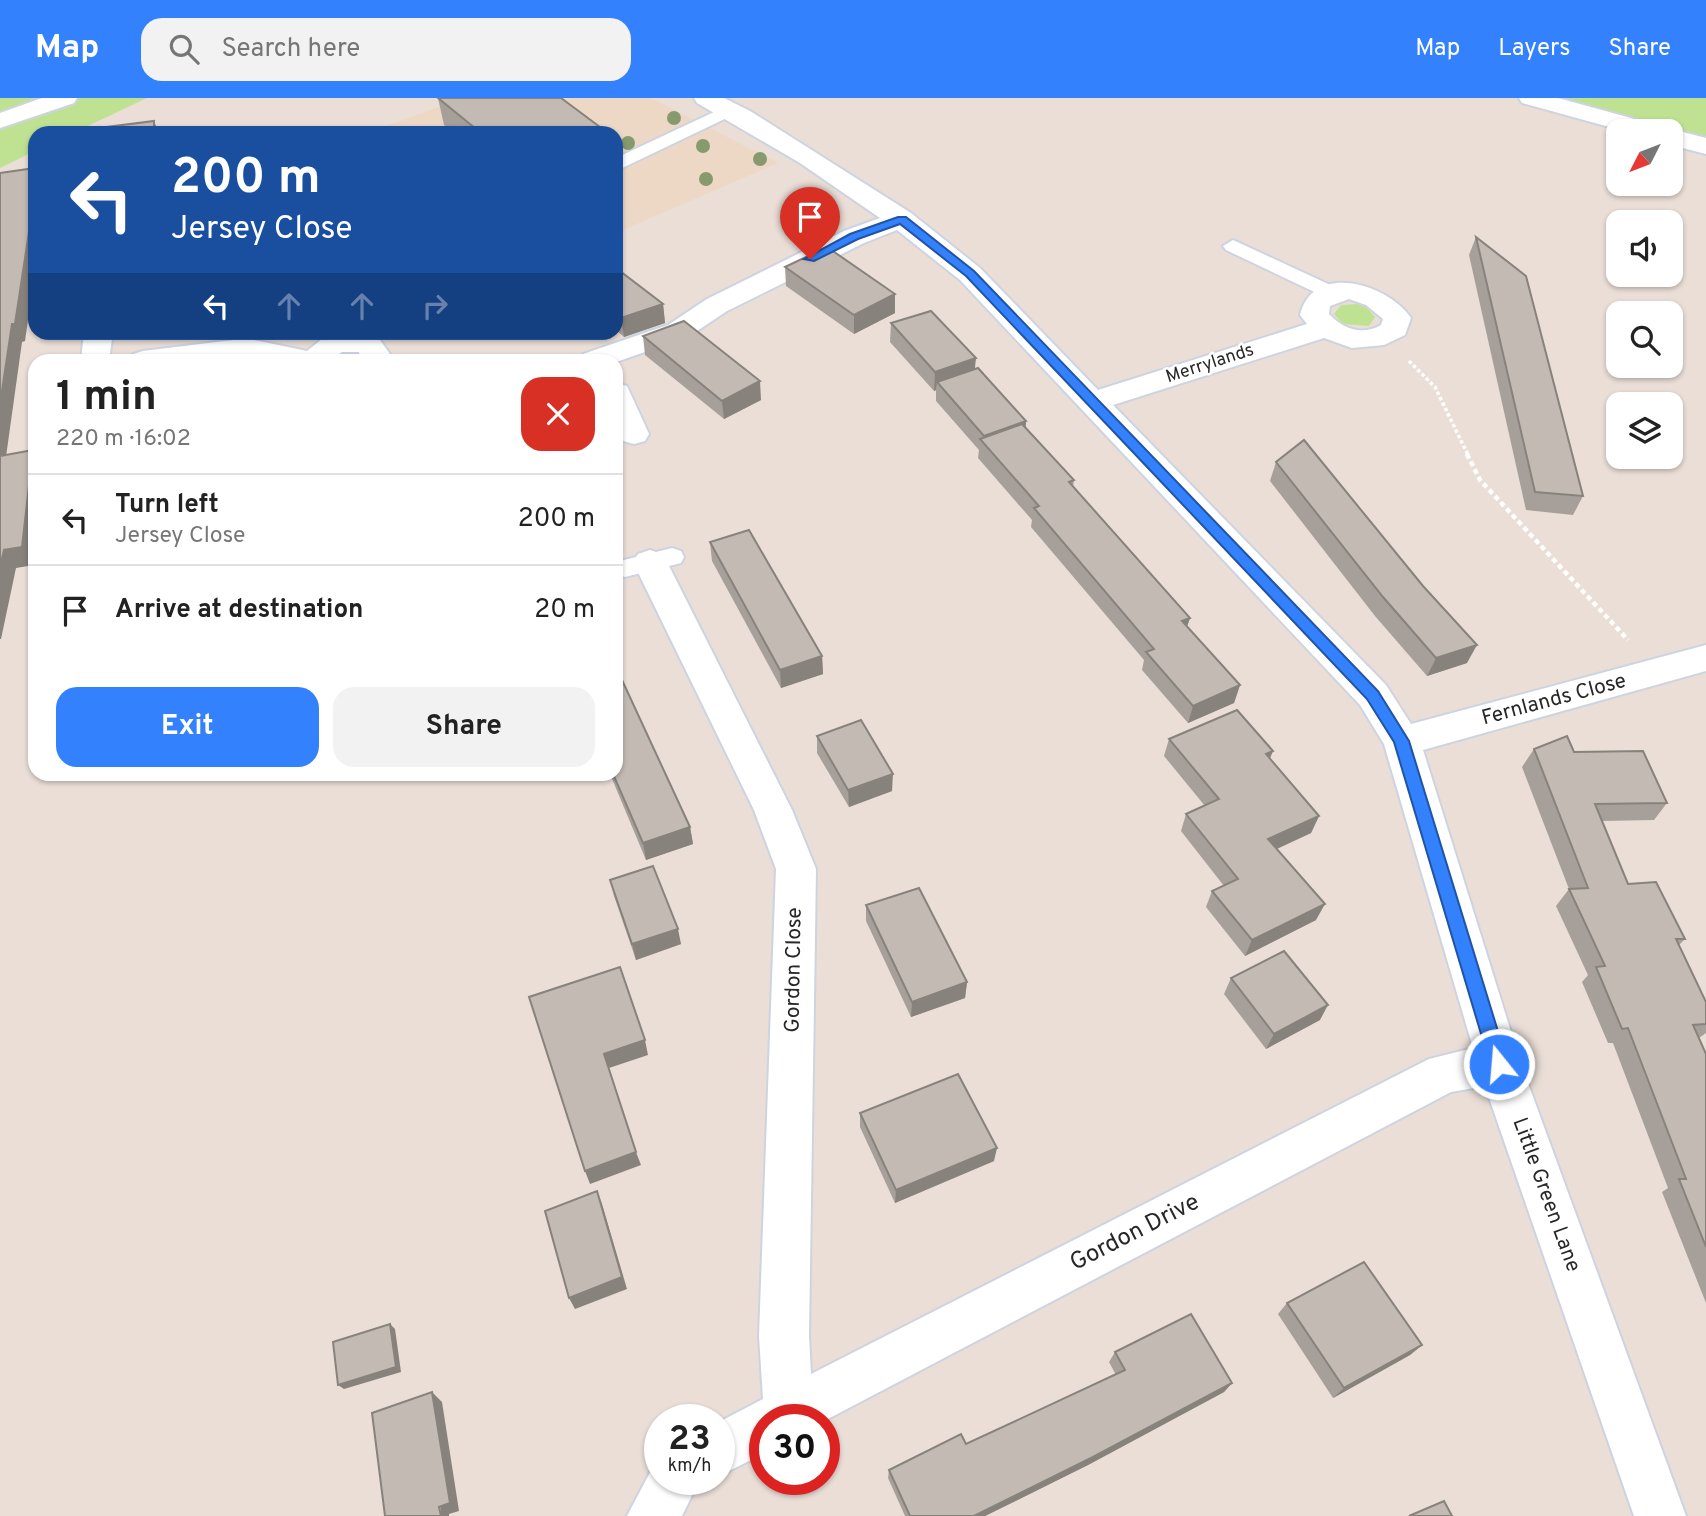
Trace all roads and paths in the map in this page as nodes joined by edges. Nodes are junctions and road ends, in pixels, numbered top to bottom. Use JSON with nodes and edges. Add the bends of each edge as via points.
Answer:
{"nodes":[{"id":1,"x":65,"y":98,"type":"edge"},
{"id":2,"x":1531,"y":98,"type":"edge"},
{"id":3,"x":717,"y":104,"type":"edge"},
{"id":4,"x":1607,"y":119,"type":"edge"},
{"id":5,"x":0,"y":121,"type":"edge"},
{"id":6,"x":1684,"y":140,"type":"edge"},
{"id":7,"x":1706,"y":146,"type":"edge"},
{"id":8,"x":623,"y":161,"type":"edge"},
{"id":9,"x":902,"y":219,"type":"junction"},
{"id":10,"x":1233,"y":246,"type":"dead end"},
{"id":11,"x":1332,"y":293,"type":"junction"},
{"id":12,"x":1325,"y":328,"type":"junction"},
{"id":13,"x":1385,"y":337,"type":"junction"},
{"id":14,"x":192,"y":354,"type":"edge"},
{"id":15,"x":250,"y":354,"type":"edge"},
{"id":16,"x":318,"y":354,"type":"edge"},
{"id":17,"x":375,"y":354,"type":"edge"},
{"id":18,"x":615,"y":354,"type":"edge"},
{"id":19,"x":1095,"y":401,"type":"junction"},
{"id":20,"x":623,"y":409,"type":"edge"},
{"id":21,"x":634,"y":434,"type":"dead end"},
{"id":22,"x":649,"y":563,"type":"dead end"},
{"id":23,"x":1706,"y":658,"type":"edge"},
{"id":24,"x":1658,"y":671,"type":"junction"},
{"id":25,"x":1402,"y":741,"type":"junction"},
{"id":26,"x":1499,"y":1064,"type":"junction"},
{"id":27,"x":778,"y":1404,"type":"edge"},
{"id":28,"x":806,"y":1404,"type":"edge"},
{"id":29,"x":665,"y":1495,"type":"edge"},
{"id":30,"x":653,"y":1516,"type":"edge"},
{"id":31,"x":1660,"y":1516,"type":"edge"}],
"edges":[{"from":1,"to":5,"type":"street"},
{"from":2,"to":4,"type":"street"},
{"from":3,"to":8,"type":"lane"},
{"from":3,"to":9,"type":"street","name":"Little Green Lane","via":[[767,129]]},
{"from":6,"to":7,"type":"street"},
{"from":9,"to":18,"type":"street","via":[[854,237],[729,299],[678,331]]},
{"from":9,"to":19,"type":"street","name":"Little Green Lane","via":[[970,274]]},
{"from":10,"to":11,"type":"lane"},
{"from":11,"to":12,"type":"street","via":[[1317,302],[1314,314]]},
{"from":11,"to":13,"type":"street","via":[[1359,293],[1386,303],[1397,318],[1395,329]]},
{"from":12,"to":13,"type":"street","via":[[1344,337]]},
{"from":12,"to":19,"type":"street","name":"Merrylands"},
{"from":13,"to":24,"type":"path","via":[[1435,387],[1480,480]]},
{"from":14,"to":15,"type":"street","via":[[233,349]]},
{"from":16,"to":17,"type":"street","via":[[344,342],[370,346]]},
{"from":19,"to":25,"type":"street","name":"Little Green Lane","via":[[1373,695]]},
{"from":20,"to":21,"type":"street"},
{"from":22,"to":27,"type":"street","name":"Gordon Close","via":[[773,810],[796,869]]},
{"from":23,"to":24,"type":"street","name":"Fernlands Close"},
{"from":24,"to":25,"type":"street","name":"Fernlands Close"},
{"from":25,"to":26,"type":"street","name":"Little Green Lane"},
{"from":26,"to":28,"type":"street","name":"Gordon Drive","via":[[1445,1073]]},
{"from":26,"to":31,"type":"street","name":"Little Green Lane"},
{"from":29,"to":30,"type":"street"}]}
